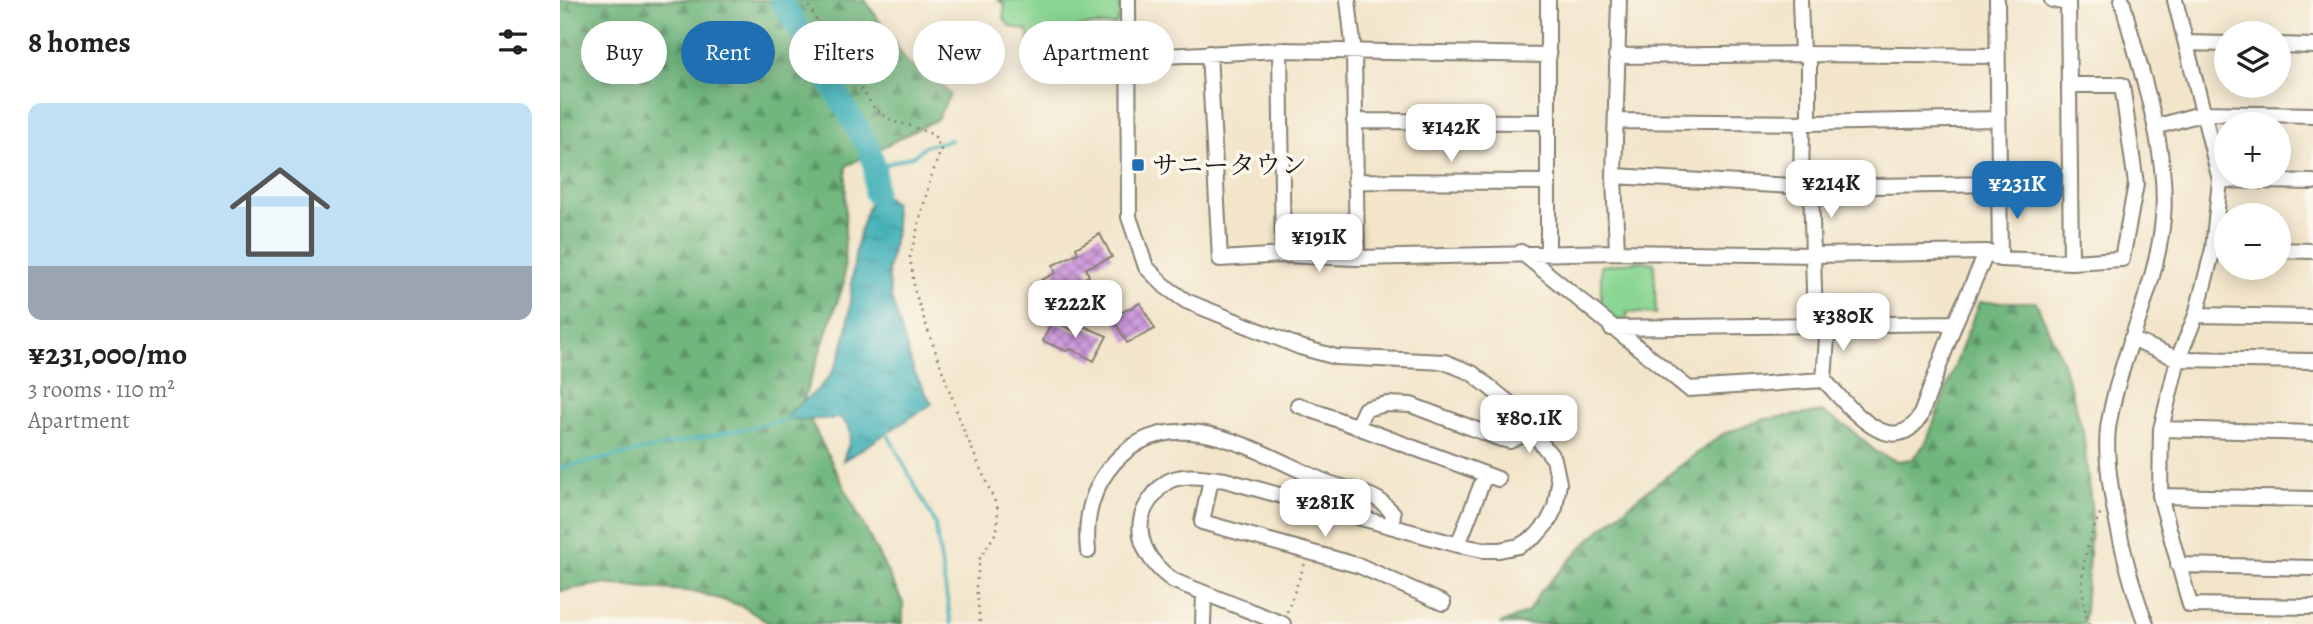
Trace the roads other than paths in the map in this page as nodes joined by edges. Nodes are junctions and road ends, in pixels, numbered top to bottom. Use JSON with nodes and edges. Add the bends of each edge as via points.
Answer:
{"nodes":[{"id":1,"x":1128,"y":0,"type":"edge"},
{"id":2,"x":1348,"y":0,"type":"edge"},
{"id":3,"x":1548,"y":0,"type":"edge"},
{"id":4,"x":1619,"y":0,"type":"edge"},
{"id":5,"x":1800,"y":0,"type":"edge"},
{"id":6,"x":1997,"y":0,"type":"edge"},
{"id":7,"x":2053,"y":0,"type":"edge"},
{"id":8,"x":2122,"y":0,"type":"edge"},
{"id":9,"x":2175,"y":0,"type":"edge"},
{"id":10,"x":2068,"y":1,"type":"edge"},
{"id":11,"x":1128,"y":21,"type":"edge"},
{"id":12,"x":2186,"y":43,"type":"junction"},
{"id":13,"x":2214,"y":44,"type":"edge"},
{"id":14,"x":2291,"y":45,"type":"edge"},
{"id":15,"x":2313,"y":46,"type":"edge"},
{"id":16,"x":1280,"y":51,"type":"junction"},
{"id":17,"x":1209,"y":53,"type":"junction"},
{"id":18,"x":1354,"y":53,"type":"junction"},
{"id":19,"x":1805,"y":54,"type":"junction"},
{"id":20,"x":1174,"y":55,"type":"edge"},
{"id":21,"x":1549,"y":55,"type":"junction"},
{"id":22,"x":1616,"y":56,"type":"junction"},
{"id":23,"x":1997,"y":56,"type":"junction"},
{"id":24,"x":1128,"y":84,"type":"edge"},
{"id":25,"x":2069,"y":85,"type":"junction"},
{"id":26,"x":2204,"y":113,"type":"junction"},
{"id":27,"x":2313,"y":115,"type":"edge"},
{"id":28,"x":1998,"y":119,"type":"junction"},
{"id":29,"x":1353,"y":121,"type":"junction"},
{"id":30,"x":1616,"y":121,"type":"junction"},
{"id":31,"x":1548,"y":122,"type":"junction"},
{"id":32,"x":1805,"y":123,"type":"junction"},
{"id":33,"x":2155,"y":127,"type":"junction"},
{"id":34,"x":2214,"y":155,"type":"edge"},
{"id":35,"x":1614,"y":176,"type":"junction"},
{"id":36,"x":1355,"y":181,"type":"junction"},
{"id":37,"x":2291,"y":182,"type":"edge"},
{"id":38,"x":2313,"y":182,"type":"edge"},
{"id":39,"x":1547,"y":183,"type":"junction"},
{"id":40,"x":1999,"y":184,"type":"junction"},
{"id":41,"x":1806,"y":187,"type":"junction"},
{"id":42,"x":2291,"y":250,"type":"edge"},
{"id":43,"x":1617,"y":251,"type":"junction"},
{"id":44,"x":2313,"y":251,"type":"edge"},
{"id":45,"x":1548,"y":252,"type":"junction"},
{"id":46,"x":1521,"y":253,"type":"junction"},
{"id":47,"x":1283,"y":255,"type":"junction"},
{"id":48,"x":1815,"y":255,"type":"junction"},
{"id":49,"x":1994,"y":256,"type":"junction"},
{"id":50,"x":1357,"y":258,"type":"junction"},
{"id":51,"x":2071,"y":262,"type":"junction"},
{"id":52,"x":2214,"y":263,"type":"edge"},
{"id":53,"x":2196,"y":315,"type":"junction"},
{"id":54,"x":2313,"y":317,"type":"edge"},
{"id":55,"x":1955,"y":323,"type":"junction"},
{"id":56,"x":1821,"y":324,"type":"junction"},
{"id":57,"x":1611,"y":328,"type":"junction"},
{"id":58,"x":2131,"y":340,"type":"junction"},
{"id":59,"x":2178,"y":359,"type":"junction"},
{"id":60,"x":2313,"y":361,"type":"edge"},
{"id":61,"x":1824,"y":380,"type":"junction"},
{"id":62,"x":1298,"y":405,"type":"dead end"},
{"id":63,"x":1357,"y":426,"type":"junction"},
{"id":64,"x":2161,"y":429,"type":"junction"},
{"id":65,"x":1533,"y":430,"type":"junction"},
{"id":66,"x":2313,"y":433,"type":"edge"},
{"id":67,"x":1211,"y":479,"type":"junction"},
{"id":68,"x":2160,"y":496,"type":"junction"},
{"id":69,"x":2313,"y":499,"type":"edge"},
{"id":70,"x":1392,"y":526,"type":"junction"},
{"id":71,"x":1458,"y":545,"type":"junction"},
{"id":72,"x":1088,"y":551,"type":"dead end"},
{"id":73,"x":2178,"y":565,"type":"junction"},
{"id":74,"x":2313,"y":568,"type":"edge"},
{"id":75,"x":1204,"y":593,"type":"junction"},
{"id":76,"x":1443,"y":603,"type":"dead end"},
{"id":77,"x":2313,"y":607,"type":"edge"},
{"id":78,"x":1203,"y":624,"type":"edge"},
{"id":79,"x":1283,"y":624,"type":"edge"},
{"id":80,"x":2146,"y":624,"type":"edge"}],
"edges":[{"from":1,"to":11,"type":"street"},
{"from":2,"to":18,"type":"street"},
{"from":3,"to":21,"type":"street"},
{"from":4,"to":22,"type":"street"},
{"from":5,"to":19,"type":"street"},
{"from":6,"to":23,"type":"street"},
{"from":7,"to":10,"type":"street"},
{"from":8,"to":33,"type":"street"},
{"from":9,"to":12,"type":"street"},
{"from":10,"to":25,"type":"street"},
{"from":12,"to":13,"type":"street"},
{"from":12,"to":26,"type":"street"},
{"from":14,"to":15,"type":"street"},
{"from":16,"to":17,"type":"street"},
{"from":16,"to":18,"type":"street"},
{"from":16,"to":47,"type":"street"},
{"from":17,"to":20,"type":"street"},
{"from":17,"to":47,"type":"street","via":[[1220,259]]},
{"from":18,"to":21,"type":"street"},
{"from":18,"to":29,"type":"street"},
{"from":19,"to":22,"type":"street"},
{"from":19,"to":23,"type":"street"},
{"from":19,"to":32,"type":"street"},
{"from":21,"to":31,"type":"street"},
{"from":22,"to":30,"type":"street"},
{"from":23,"to":28,"type":"street"},
{"from":24,"to":65,"type":"street","via":[[1129,217],[1146,267],[1166,287],[1186,301],[1336,357],[1445,362],[1489,386]]},
{"from":25,"to":51,"type":"street"},
{"from":25,"to":51,"type":"street","via":[[2122,85],[2136,184],[2122,259]]},
{"from":26,"to":27,"type":"street"},
{"from":26,"to":33,"type":"street"},
{"from":26,"to":34,"type":"street"},
{"from":28,"to":32,"type":"street"},
{"from":28,"to":40,"type":"street"},
{"from":29,"to":31,"type":"street"},
{"from":29,"to":36,"type":"street"},
{"from":30,"to":32,"type":"street"},
{"from":30,"to":35,"type":"street"},
{"from":31,"to":39,"type":"street"},
{"from":32,"to":41,"type":"street"},
{"from":33,"to":58,"type":"street","via":[[2162,160],[2163,217],[2154,267]]},
{"from":35,"to":41,"type":"street"},
{"from":35,"to":43,"type":"street"},
{"from":36,"to":39,"type":"street"},
{"from":36,"to":50,"type":"street"},
{"from":37,"to":38,"type":"street"},
{"from":39,"to":45,"type":"street"},
{"from":40,"to":41,"type":"street"},
{"from":40,"to":49,"type":"street"},
{"from":41,"to":48,"type":"street"},
{"from":42,"to":44,"type":"street"},
{"from":43,"to":45,"type":"street"},
{"from":43,"to":48,"type":"street"},
{"from":45,"to":46,"type":"street"},
{"from":46,"to":50,"type":"street"},
{"from":46,"to":57,"type":"street"},
{"from":47,"to":50,"type":"street"},
{"from":48,"to":49,"type":"street"},
{"from":48,"to":56,"type":"street"},
{"from":49,"to":51,"type":"street"},
{"from":49,"to":55,"type":"street"},
{"from":52,"to":53,"type":"street"},
{"from":53,"to":54,"type":"street"},
{"from":53,"to":59,"type":"street"},
{"from":55,"to":56,"type":"street"},
{"from":55,"to":61,"type":"street","via":[[1920,417],[1905,432],[1888,434],[1863,421]]},
{"from":56,"to":57,"type":"street"},
{"from":56,"to":61,"type":"street"},
{"from":57,"to":61,"type":"street","via":[[1689,389]]},
{"from":58,"to":59,"type":"street"},
{"from":58,"to":80,"type":"street","via":[[2108,425],[2108,462],[2119,533]]},
{"from":59,"to":60,"type":"street"},
{"from":59,"to":64,"type":"street"},
{"from":62,"to":63,"type":"street"},
{"from":63,"to":65,"type":"street","via":[[1365,410],[1387,404],[1411,405],[1510,441]]},
{"from":63,"to":71,"type":"street","via":[[1491,477]]},
{"from":64,"to":66,"type":"street"},
{"from":64,"to":68,"type":"street"},
{"from":65,"to":71,"type":"street","via":[[1554,459],[1559,483],[1548,523],[1519,545],[1483,550]]},
{"from":67,"to":70,"type":"street"},
{"from":67,"to":75,"type":"street","via":[[1185,476],[1169,480],[1142,512],[1140,531],[1146,553],[1158,570]]},
{"from":67,"to":76,"type":"street","via":[[1202,522],[1360,566]]},
{"from":68,"to":69,"type":"street"},
{"from":68,"to":73,"type":"street"},
{"from":70,"to":71,"type":"street"},
{"from":70,"to":72,"type":"street","via":[[1393,513],[1378,499],[1324,482],[1228,438],[1176,432],[1136,444],[1114,462],[1100,481],[1088,517]]},
{"from":73,"to":74,"type":"street"},
{"from":73,"to":77,"type":"street","via":[[2190,605]]},
{"from":75,"to":78,"type":"street"},
{"from":75,"to":79,"type":"street"}]}
